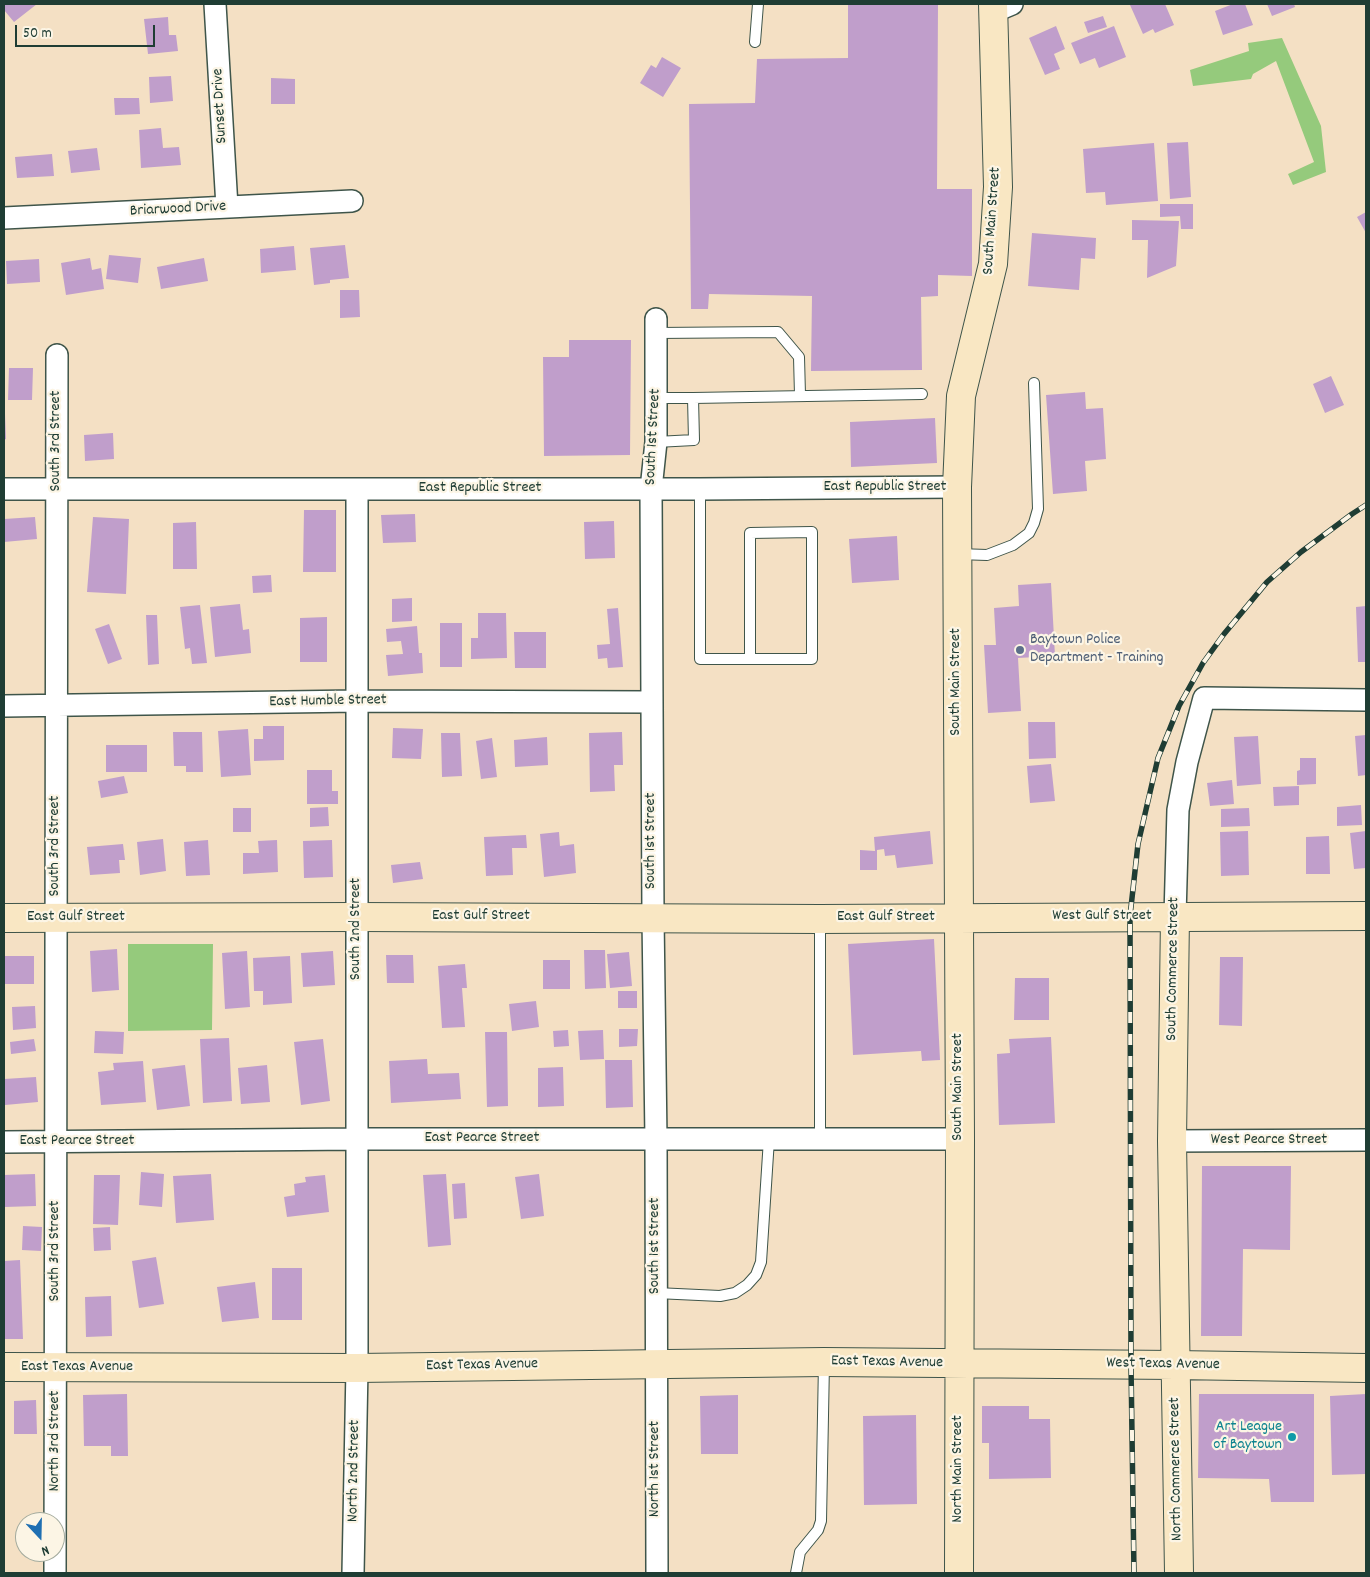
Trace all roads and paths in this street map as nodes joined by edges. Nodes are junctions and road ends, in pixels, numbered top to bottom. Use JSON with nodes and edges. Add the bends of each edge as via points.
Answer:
{"nodes":[{"id":1,"x":215,"y":4,"type":"edge"},
{"id":2,"x":758,"y":4,"type":"edge"},
{"id":3,"x":999,"y":6,"type":"edge"},
{"id":4,"x":755,"y":42,"type":"dead end"},
{"id":5,"x":352,"y":201,"type":"dead end"},
{"id":6,"x":227,"y":207,"type":"junction"},
{"id":7,"x":4,"y":218,"type":"edge"},
{"id":8,"x":656,"y":326,"type":"joint"},
{"id":9,"x":57,"y":354,"type":"dead end"},
{"id":10,"x":1034,"y":383,"type":"dead end"},
{"id":11,"x":800,"y":394,"type":"junction"},
{"id":12,"x":922,"y":394,"type":"dead end"},
{"id":13,"x":656,"y":398,"type":"junction"},
{"id":14,"x":693,"y":398,"type":"junction"},
{"id":15,"x":656,"y":442,"type":"junction"},
{"id":16,"x":957,"y":487,"type":"junction"},
{"id":17,"x":4,"y":489,"type":"edge"},
{"id":18,"x":651,"y":489,"type":"junction"},
{"id":19,"x":700,"y":489,"type":"junction"},
{"id":20,"x":57,"y":490,"type":"junction"},
{"id":21,"x":357,"y":490,"type":"junction"},
{"id":22,"x":957,"y":554,"type":"junction"},
{"id":23,"x":750,"y":659,"type":"junction"},
{"id":24,"x":1366,"y":700,"type":"edge"},
{"id":25,"x":357,"y":701,"type":"junction"},
{"id":26,"x":652,"y":702,"type":"junction"},
{"id":27,"x":4,"y":706,"type":"edge"},
{"id":28,"x":56,"y":706,"type":"junction"},
{"id":29,"x":1175,"y":916,"type":"junction"},
{"id":30,"x":1366,"y":916,"type":"edge"},
{"id":31,"x":357,"y":917,"type":"junction"},
{"id":32,"x":4,"y":918,"type":"edge"},
{"id":33,"x":56,"y":918,"type":"junction"},
{"id":34,"x":653,"y":918,"type":"junction"},
{"id":35,"x":958,"y":918,"type":"junction"},
{"id":36,"x":820,"y":919,"type":"junction"},
{"id":37,"x":820,"y":1138,"type":"junction"},
{"id":38,"x":356,"y":1139,"type":"junction"},
{"id":39,"x":769,"y":1139,"type":"junction"},
{"id":40,"x":960,"y":1139,"type":"junction"},
{"id":41,"x":656,"y":1140,"type":"junction"},
{"id":42,"x":1366,"y":1140,"type":"edge"},
{"id":43,"x":1172,"y":1141,"type":"junction"},
{"id":44,"x":4,"y":1142,"type":"edge"},
{"id":45,"x":56,"y":1142,"type":"junction"},
{"id":46,"x":656,"y":1293,"type":"junction"},
{"id":47,"x":824,"y":1362,"type":"junction"},
{"id":48,"x":656,"y":1364,"type":"junction"},
{"id":49,"x":959,"y":1364,"type":"junction"},
{"id":50,"x":1175,"y":1365,"type":"junction"},
{"id":51,"x":4,"y":1367,"type":"edge"},
{"id":52,"x":56,"y":1368,"type":"junction"},
{"id":53,"x":356,"y":1368,"type":"junction"},
{"id":54,"x":1366,"y":1368,"type":"edge"},
{"id":55,"x":55,"y":1573,"type":"edge"},
{"id":56,"x":353,"y":1573,"type":"edge"},
{"id":57,"x":657,"y":1573,"type":"edge"},
{"id":58,"x":796,"y":1573,"type":"edge"},
{"id":59,"x":959,"y":1573,"type":"edge"},
{"id":60,"x":1179,"y":1573,"type":"edge"}],
"edges":[{"from":1,"to":6,"type":"street","name":"Sunset Drive"},
{"from":2,"to":4,"type":"lane"},
{"from":3,"to":16,"type":"main road","name":"South Main Street","via":[[998,187],[993,264],[961,396]]},
{"from":5,"to":6,"type":"street","name":"Briarwood Drive"},
{"from":6,"to":7,"type":"street","name":"Briarwood Drive"},
{"from":8,"to":11,"type":"lane","via":[[778,332],[798,357]]},
{"from":8,"to":13,"type":"street","name":"South 1st Street"},
{"from":9,"to":20,"type":"street","name":"South 3rd Street"},
{"from":10,"to":22,"type":"lane","via":[[1038,509],[1034,523],[1029,533],[1013,545],[987,554]]},
{"from":11,"to":12,"type":"lane"},
{"from":11,"to":14,"type":"lane"},
{"from":13,"to":14,"type":"lane"},
{"from":13,"to":15,"type":"street","name":"South 1st Street"},
{"from":14,"to":15,"type":"lane","via":[[694,440]]},
{"from":15,"to":18,"type":"street","name":"South 1st Street"},
{"from":16,"to":19,"type":"street","name":"East Republic Street"},
{"from":16,"to":22,"type":"main road","name":"South Main Street"},
{"from":17,"to":20,"type":"street","name":"East Republic Street"},
{"from":18,"to":19,"type":"street","name":"East Republic Street"},
{"from":18,"to":21,"type":"street","name":"East Republic Street"},
{"from":18,"to":26,"type":"street","name":"South 1st Street"},
{"from":19,"to":23,"type":"lane","via":[[700,659]]},
{"from":20,"to":21,"type":"street","name":"East Republic Street"},
{"from":20,"to":28,"type":"street","name":"South 3rd Street"},
{"from":21,"to":25,"type":"street","name":"South 2nd Street"},
{"from":22,"to":35,"type":"main road","name":"South Main Street"},
{"from":23,"to":23,"type":"lane","via":[[812,659],[812,532],[750,533]]},
{"from":24,"to":29,"type":"street","name":"South Commerce Street","via":[[1204,698],[1178,810]]},
{"from":25,"to":26,"type":"street","name":"East Humble Street"},
{"from":25,"to":28,"type":"street","name":"East Humble Street"},
{"from":25,"to":31,"type":"street","name":"South 2nd Street"},
{"from":26,"to":34,"type":"street","name":"South 1st Street"},
{"from":27,"to":28,"type":"street","name":"East Humble Street"},
{"from":28,"to":33,"type":"street","name":"South 3rd Street"},
{"from":29,"to":30,"type":"main road","name":"West Gulf Street"},
{"from":29,"to":35,"type":"main road","name":"West Gulf Street"},
{"from":29,"to":43,"type":"main road","name":"South Commerce Street"},
{"from":31,"to":33,"type":"main road","name":"East Gulf Street"},
{"from":31,"to":34,"type":"main road","name":"East Gulf Street"},
{"from":31,"to":38,"type":"street","name":"South 2nd Street"},
{"from":32,"to":33,"type":"main road","name":"East Gulf Street"},
{"from":33,"to":45,"type":"street","name":"South 3rd Street"},
{"from":34,"to":36,"type":"main road","name":"East Gulf Street"},
{"from":34,"to":41,"type":"street","name":"South 1st Street"},
{"from":35,"to":36,"type":"main road","name":"East Gulf Street"},
{"from":35,"to":40,"type":"main road","name":"South Main Street"},
{"from":36,"to":37,"type":"lane"},
{"from":37,"to":39,"type":"street","name":"East Pearce Street"},
{"from":37,"to":40,"type":"street","name":"East Pearce Street"},
{"from":38,"to":41,"type":"street","name":"East Pearce Street"},
{"from":38,"to":45,"type":"street","name":"East Pearce Street"},
{"from":38,"to":53,"type":"street","name":"South 2nd Street"},
{"from":39,"to":41,"type":"street","name":"East Pearce Street"},
{"from":39,"to":46,"type":"lane","via":[[761,1262],[756,1275],[747,1286],[720,1296]]},
{"from":40,"to":49,"type":"main road","name":"South Main Street"},
{"from":41,"to":46,"type":"street","name":"South 1st Street"},
{"from":42,"to":43,"type":"street","name":"West Pearce Street"},
{"from":43,"to":50,"type":"main road","name":"South Commerce Street"},
{"from":44,"to":45,"type":"street","name":"East Pearce Street"},
{"from":45,"to":52,"type":"street","name":"South 3rd Street"},
{"from":46,"to":48,"type":"street","name":"South 1st Street"},
{"from":47,"to":48,"type":"main road","name":"East Texas Avenue"},
{"from":47,"to":49,"type":"main road","name":"East Texas Avenue"},
{"from":47,"to":58,"type":"lane","via":[[821,1521],[818,1530],[800,1552]]},
{"from":48,"to":53,"type":"main road","name":"East Texas Avenue"},
{"from":48,"to":57,"type":"street","name":"North 1st Street"},
{"from":49,"to":50,"type":"main road","name":"West Texas Avenue"},
{"from":49,"to":59,"type":"main road","name":"North Main Street"},
{"from":50,"to":54,"type":"main road","name":"West Texas Avenue"},
{"from":50,"to":60,"type":"main road","name":"North Commerce Street"},
{"from":51,"to":52,"type":"main road","name":"East Texas Avenue"},
{"from":52,"to":53,"type":"main road","name":"East Texas Avenue"},
{"from":52,"to":55,"type":"street","name":"North 3rd Street"},
{"from":53,"to":56,"type":"street","name":"North 2nd Street"}]}
